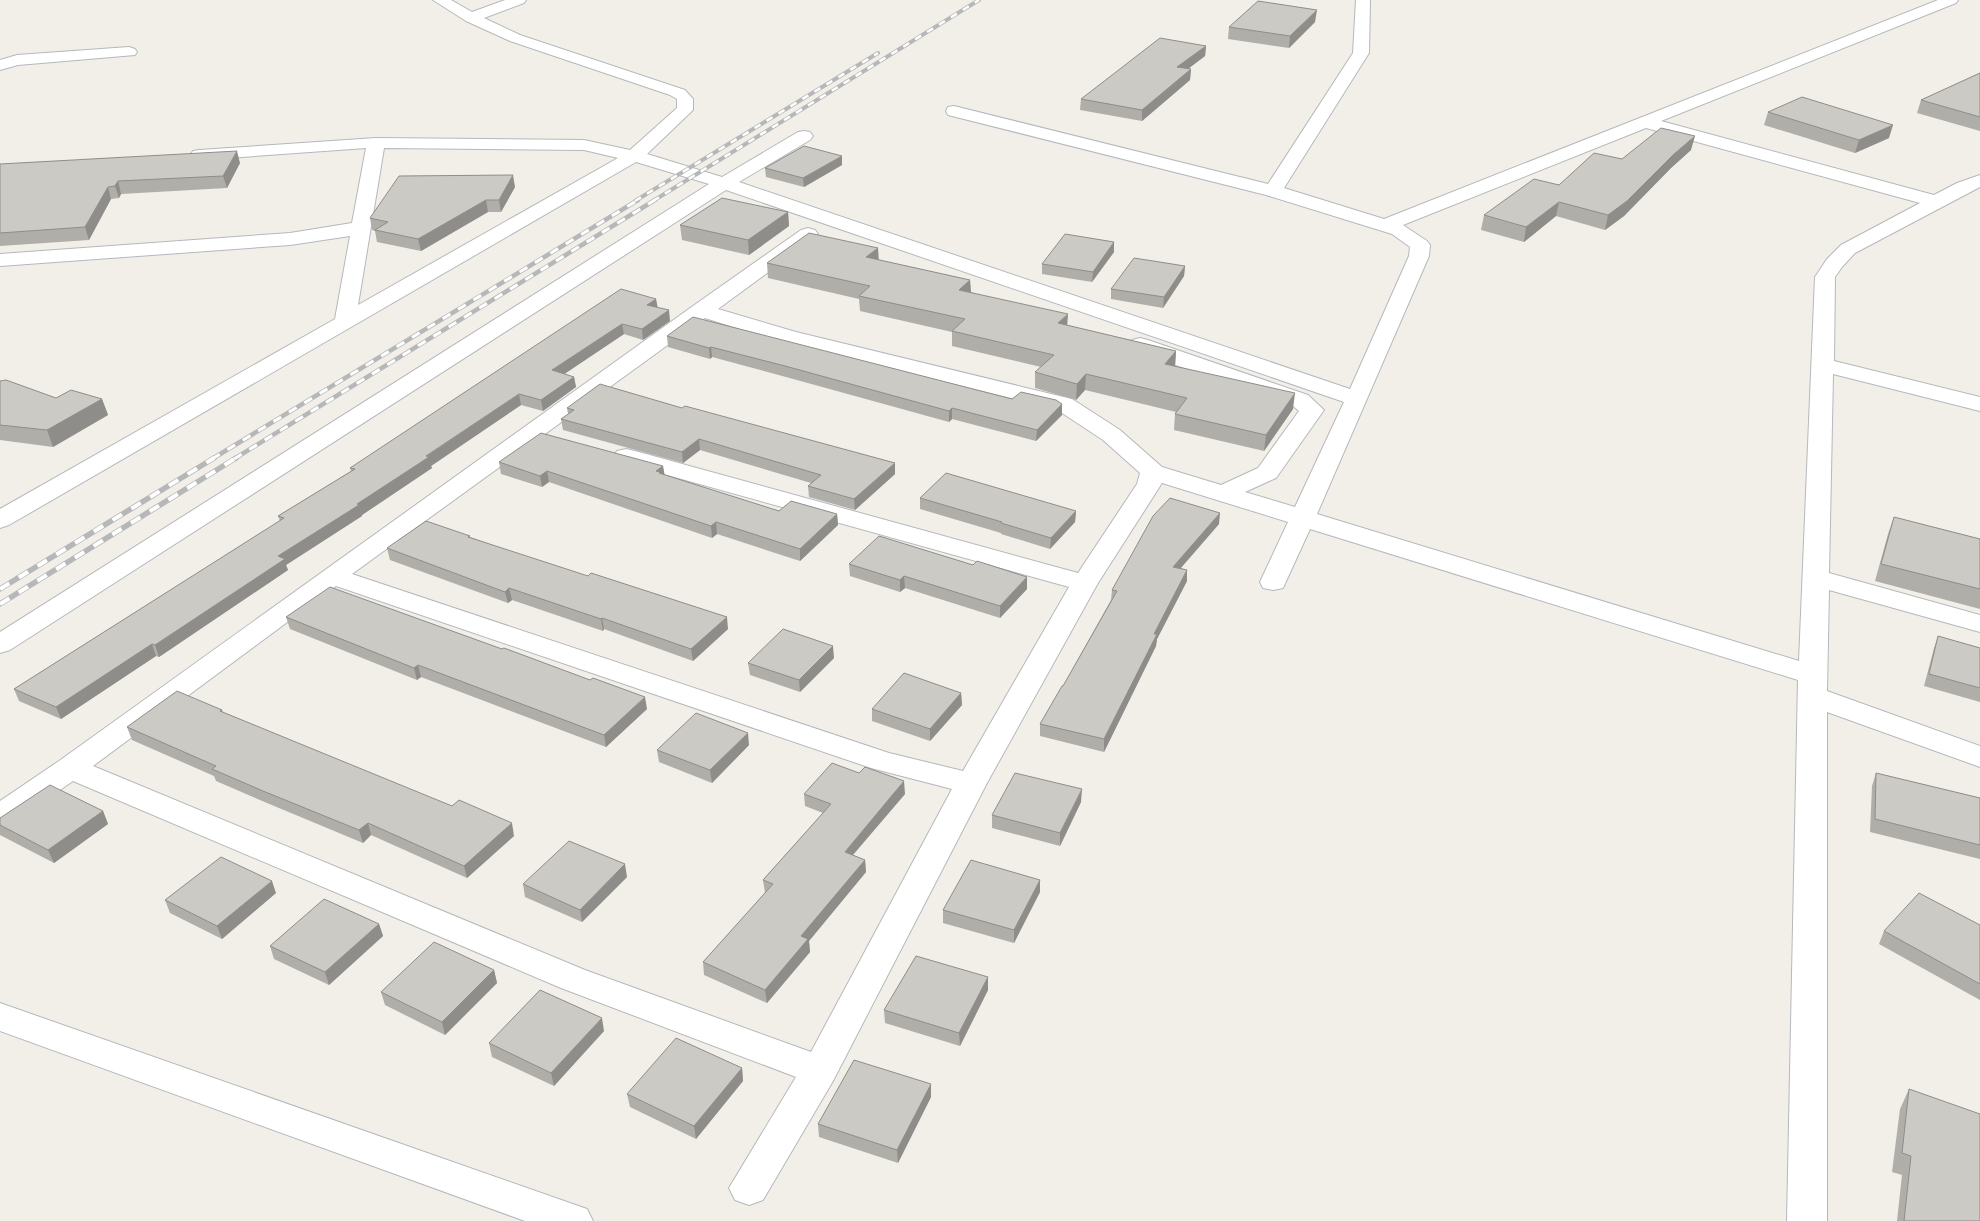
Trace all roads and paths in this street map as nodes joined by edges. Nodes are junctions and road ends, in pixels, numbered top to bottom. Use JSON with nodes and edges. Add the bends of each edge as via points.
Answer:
{"nodes":[{"id":1,"x":440,"y":0,"type":"edge"},
{"id":2,"x":520,"y":0,"type":"edge"},
{"id":3,"x":1363,"y":0,"type":"edge"},
{"id":4,"x":1951,"y":0,"type":"edge"},
{"id":5,"x":471,"y":18,"type":"junction"},
{"id":6,"x":129,"y":52,"type":"dead end"},
{"id":7,"x":0,"y":66,"type":"edge"},
{"id":8,"x":954,"y":111,"type":"dead end"},
{"id":9,"x":1644,"y":122,"type":"junction"},
{"id":10,"x":804,"y":136,"type":"dead end"},
{"id":11,"x":376,"y":143,"type":"junction"},
{"id":12,"x":186,"y":156,"type":"edge"},
{"id":13,"x":634,"y":156,"type":"junction"},
{"id":14,"x":1980,"y":181,"type":"edge"},
{"id":15,"x":724,"y":183,"type":"junction"},
{"id":16,"x":1273,"y":191,"type":"junction"},
{"id":17,"x":1937,"y":202,"type":"junction"},
{"id":18,"x":740,"y":203,"type":"edge"},
{"id":19,"x":1384,"y":226,"type":"junction"},
{"id":20,"x":362,"y":228,"type":"junction"},
{"id":21,"x":813,"y":230,"type":"junction"},
{"id":22,"x":0,"y":260,"type":"edge"},
{"id":23,"x":700,"y":310,"type":"junction"},
{"id":24,"x":345,"y":322,"type":"junction"},
{"id":25,"x":1823,"y":368,"type":"junction"},
{"id":26,"x":1357,"y":399,"type":"junction"},
{"id":27,"x":1980,"y":404,"type":"edge"},
{"id":28,"x":533,"y":431,"type":"junction"},
{"id":29,"x":560,"y":438,"type":"edge"},
{"id":30,"x":608,"y":451,"type":"edge"},
{"id":31,"x":1153,"y":472,"type":"junction"},
{"id":32,"x":1223,"y":493,"type":"junction"},
{"id":33,"x":1303,"y":518,"type":"junction"},
{"id":34,"x":0,"y":520,"type":"edge"},
{"id":35,"x":332,"y":576,"type":"junction"},
{"id":36,"x":1816,"y":578,"type":"junction"},
{"id":37,"x":1273,"y":582,"type":"dead end"},
{"id":38,"x":1085,"y":583,"type":"junction"},
{"id":39,"x":1980,"y":624,"type":"edge"},
{"id":40,"x":0,"y":644,"type":"edge"},
{"id":41,"x":1813,"y":685,"type":"junction"},
{"id":42,"x":1980,"y":758,"type":"edge"},
{"id":43,"x":70,"y":768,"type":"junction"},
{"id":44,"x":971,"y":783,"type":"junction"},
{"id":45,"x":0,"y":816,"type":"edge"},
{"id":46,"x":0,"y":1017,"type":"edge"},
{"id":47,"x":820,"y":1071,"type":"junction"},
{"id":48,"x":749,"y":1188,"type":"dead end"},
{"id":49,"x":573,"y":1221,"type":"edge"},
{"id":50,"x":1807,"y":1221,"type":"edge"}],
"edges":[{"from":1,"to":5,"type":"street"},
{"from":2,"to":5,"type":"street"},
{"from":3,"to":16,"type":"street","via":[[1364,42],[1361,53]]},
{"from":4,"to":9,"type":"street"},
{"from":5,"to":13,"type":"street","via":[[546,50],[658,84],[684,96],[687,101],[685,110]]},
{"from":6,"to":7,"type":"street","via":[[16,60]]},
{"from":8,"to":16,"type":"street"},
{"from":9,"to":17,"type":"street"},
{"from":9,"to":19,"type":"street"},
{"from":10,"to":15,"type":"street"},
{"from":11,"to":12,"type":"street"},
{"from":11,"to":13,"type":"street","via":[[584,144]]},
{"from":11,"to":20,"type":"street"},
{"from":13,"to":15,"type":"street"},
{"from":13,"to":24,"type":"street"},
{"from":14,"to":17,"type":"street"},
{"from":15,"to":26,"type":"street"},
{"from":15,"to":40,"type":"street"},
{"from":16,"to":19,"type":"street"},
{"from":17,"to":25,"type":"street","via":[[1848,249],[1834,263],[1825,277]]},
{"from":18,"to":21,"type":"street"},
{"from":19,"to":26,"type":"street","via":[[1399,230],[1420,245],[1419,256]]},
{"from":20,"to":22,"type":"street","via":[[290,239]]},
{"from":20,"to":24,"type":"street"},
{"from":21,"to":23,"type":"street"},
{"from":21,"to":32,"type":"street","via":[[1300,400],[1312,410],[1267,473]]},
{"from":23,"to":28,"type":"street"},
{"from":23,"to":31,"type":"street","via":[[789,337],[1064,404],[1091,419],[1135,452]]},
{"from":24,"to":34,"type":"street"},
{"from":25,"to":27,"type":"street"},
{"from":25,"to":36,"type":"street"},
{"from":26,"to":33,"type":"street"},
{"from":28,"to":29,"type":"street"},
{"from":28,"to":35,"type":"street"},
{"from":30,"to":38,"type":"street"},
{"from":31,"to":32,"type":"street"},
{"from":31,"to":38,"type":"street","via":[[1149,484]]},
{"from":32,"to":33,"type":"street"},
{"from":33,"to":37,"type":"street"},
{"from":33,"to":41,"type":"street"},
{"from":35,"to":43,"type":"street"},
{"from":35,"to":44,"type":"street","via":[[882,761]]},
{"from":36,"to":39,"type":"street"},
{"from":36,"to":41,"type":"street"},
{"from":38,"to":44,"type":"street"},
{"from":41,"to":42,"type":"street"},
{"from":41,"to":50,"type":"street"},
{"from":43,"to":45,"type":"street"},
{"from":43,"to":47,"type":"street","via":[[573,979]]},
{"from":44,"to":47,"type":"street"},
{"from":46,"to":49,"type":"street"},
{"from":47,"to":48,"type":"street"}]}
